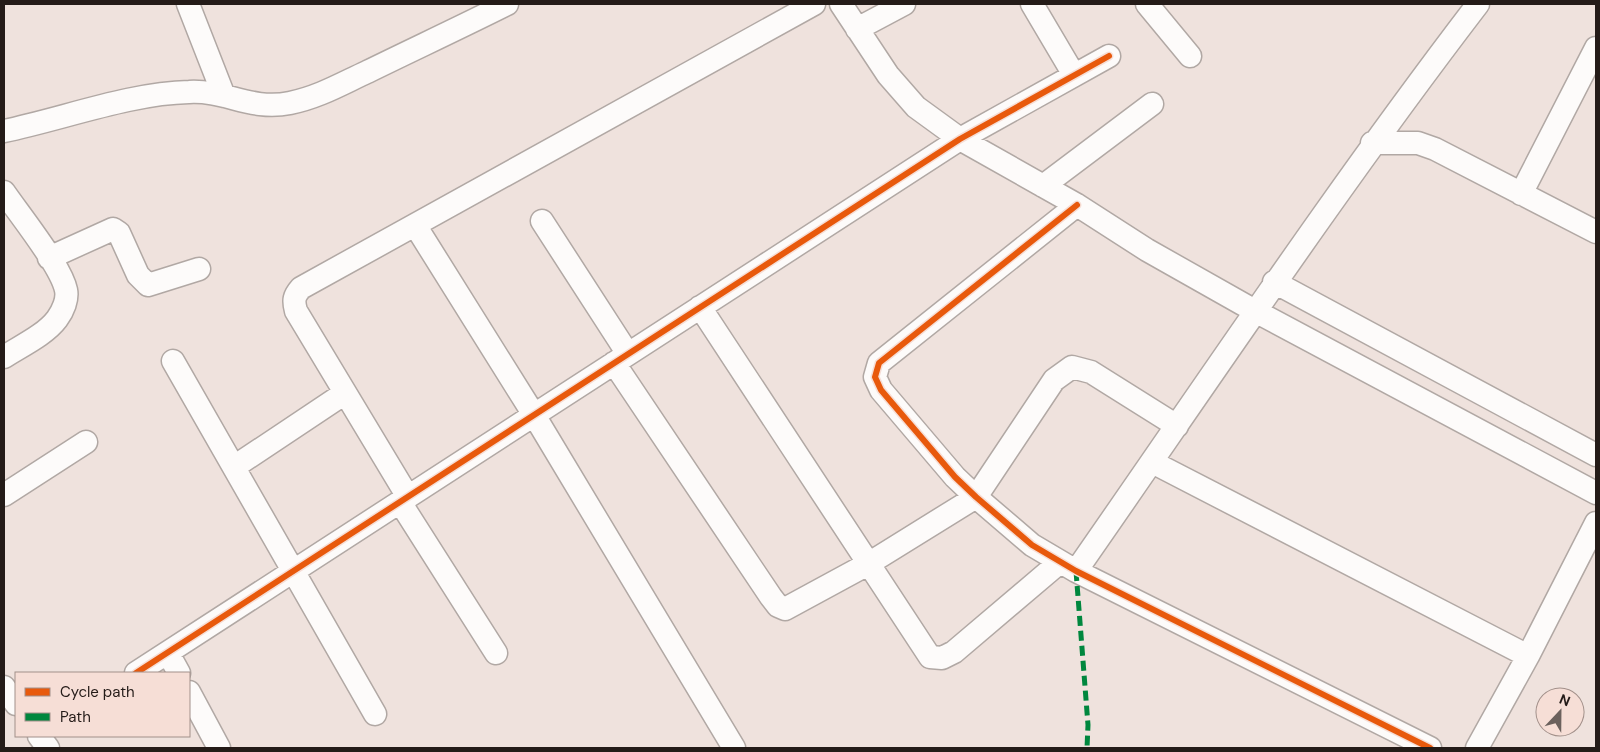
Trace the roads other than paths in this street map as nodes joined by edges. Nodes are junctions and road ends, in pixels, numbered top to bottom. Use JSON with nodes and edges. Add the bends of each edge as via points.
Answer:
{"nodes":[{"id":1,"x":188,"y":4,"type":"edge"},
{"id":2,"x":507,"y":4,"type":"edge"},
{"id":3,"x":814,"y":4,"type":"edge"},
{"id":4,"x":841,"y":4,"type":"edge"},
{"id":5,"x":904,"y":4,"type":"edge"},
{"id":6,"x":1032,"y":4,"type":"edge"},
{"id":7,"x":1147,"y":4,"type":"edge"},
{"id":8,"x":1478,"y":4,"type":"edge"},
{"id":9,"x":857,"y":29,"type":"junction"},
{"id":10,"x":1596,"y":48,"type":"edge"},
{"id":11,"x":1109,"y":56,"type":"dead end"},
{"id":12,"x":1190,"y":56,"type":"dead end"},
{"id":13,"x":1074,"y":75,"type":"junction"},
{"id":14,"x":224,"y":96,"type":"junction"},
{"id":15,"x":1152,"y":104,"type":"dead end"},
{"id":16,"x":4,"y":131,"type":"edge"},
{"id":17,"x":960,"y":139,"type":"junction"},
{"id":18,"x":1372,"y":143,"type":"junction"},
{"id":19,"x":1043,"y":186,"type":"junction"},
{"id":20,"x":4,"y":192,"type":"edge"},
{"id":21,"x":1521,"y":194,"type":"junction"},
{"id":22,"x":1077,"y":205,"type":"junction"},
{"id":23,"x":542,"y":221,"type":"dead end"},
{"id":24,"x":415,"y":225,"type":"junction"},
{"id":25,"x":1596,"y":232,"type":"edge"},
{"id":26,"x":49,"y":258,"type":"junction"},
{"id":27,"x":198,"y":269,"type":"dead end"},
{"id":28,"x":1274,"y":282,"type":"junction"},
{"id":29,"x":700,"y":307,"type":"junction"},
{"id":30,"x":1255,"y":311,"type":"junction"},
{"id":31,"x":4,"y":357,"type":"edge"},
{"id":32,"x":621,"y":359,"type":"junction"},
{"id":33,"x":173,"y":361,"type":"dead end"},
{"id":34,"x":345,"y":393,"type":"junction"},
{"id":35,"x":534,"y":415,"type":"junction"},
{"id":36,"x":1177,"y":426,"type":"junction"},
{"id":37,"x":86,"y":442,"type":"dead end"},
{"id":38,"x":1596,"y":455,"type":"edge"},
{"id":39,"x":1152,"y":462,"type":"junction"},
{"id":40,"x":234,"y":467,"type":"junction"},
{"id":41,"x":1596,"y":493,"type":"edge"},
{"id":42,"x":4,"y":495,"type":"edge"},
{"id":43,"x":976,"y":497,"type":"junction"},
{"id":44,"x":404,"y":500,"type":"junction"},
{"id":45,"x":1596,"y":523,"type":"edge"},
{"id":46,"x":868,"y":564,"type":"junction"},
{"id":47,"x":1068,"y":566,"type":"junction"},
{"id":48,"x":294,"y":571,"type":"junction"},
{"id":49,"x":168,"y":653,"type":"junction"},
{"id":50,"x":496,"y":653,"type":"dead end"},
{"id":51,"x":1528,"y":656,"type":"junction"},
{"id":52,"x":138,"y":672,"type":"edge"},
{"id":53,"x":178,"y":672,"type":"edge"},
{"id":54,"x":4,"y":687,"type":"edge"},
{"id":55,"x":190,"y":694,"type":"edge"},
{"id":56,"x":15,"y":703,"type":"edge"},
{"id":57,"x":375,"y":714,"type":"dead end"},
{"id":58,"x":40,"y":737,"type":"edge"},
{"id":59,"x":48,"y":748,"type":"edge"},
{"id":60,"x":219,"y":748,"type":"edge"},
{"id":61,"x":734,"y":748,"type":"edge"},
{"id":62,"x":1430,"y":748,"type":"edge"},
{"id":63,"x":1477,"y":748,"type":"edge"}],
"edges":[{"from":1,"to":14,"type":"street"},
{"from":2,"to":14,"type":"street","via":[[312,97],[265,106]]},
{"from":3,"to":24,"type":"street"},
{"from":4,"to":9,"type":"street"},
{"from":5,"to":9,"type":"street"},
{"from":6,"to":13,"type":"street"},
{"from":7,"to":12,"type":"street"},
{"from":8,"to":18,"type":"street"},
{"from":9,"to":17,"type":"street","via":[[888,76],[916,107]]},
{"from":10,"to":21,"type":"street"},
{"from":11,"to":13,"type":"street"},
{"from":13,"to":17,"type":"street"},
{"from":14,"to":16,"type":"street","via":[[189,92],[150,96]]},
{"from":15,"to":19,"type":"street"},
{"from":17,"to":19,"type":"street"},
{"from":17,"to":29,"type":"street"},
{"from":18,"to":21,"type":"street","via":[[1418,143]]},
{"from":18,"to":28,"type":"street"},
{"from":19,"to":22,"type":"street"},
{"from":20,"to":26,"type":"street"},
{"from":21,"to":25,"type":"street"},
{"from":22,"to":30,"type":"street","via":[[1147,250]]},
{"from":22,"to":43,"type":"street","via":[[879,363],[875,376],[886,397],[955,478]]},
{"from":23,"to":32,"type":"street"},
{"from":24,"to":34,"type":"street","via":[[301,288],[293,300],[296,311]]},
{"from":24,"to":35,"type":"street"},
{"from":26,"to":27,"type":"street","via":[[113,230],[119,233],[138,275],[148,284]]},
{"from":26,"to":31,"type":"street","via":[[67,291],[65,305],[45,330]]},
{"from":28,"to":30,"type":"street"},
{"from":28,"to":38,"type":"street"},
{"from":29,"to":32,"type":"street"},
{"from":29,"to":46,"type":"street"},
{"from":30,"to":36,"type":"street"},
{"from":30,"to":41,"type":"street"},
{"from":32,"to":35,"type":"street"},
{"from":32,"to":46,"type":"street","via":[[778,606],[785,609],[793,606]]},
{"from":33,"to":40,"type":"street"},
{"from":34,"to":40,"type":"street"},
{"from":34,"to":44,"type":"street"},
{"from":35,"to":44,"type":"street"},
{"from":35,"to":61,"type":"street"},
{"from":36,"to":39,"type":"street"},
{"from":36,"to":43,"type":"street","via":[[1091,372],[1072,367],[1054,380]]},
{"from":37,"to":42,"type":"street"},
{"from":39,"to":47,"type":"street"},
{"from":39,"to":51,"type":"street"},
{"from":40,"to":48,"type":"street"},
{"from":43,"to":46,"type":"street"},
{"from":43,"to":47,"type":"street","via":[[1032,546]]},
{"from":44,"to":48,"type":"street"},
{"from":44,"to":50,"type":"street"},
{"from":45,"to":51,"type":"street"},
{"from":46,"to":47,"type":"street","via":[[921,646],[930,657],[942,658]]},
{"from":47,"to":62,"type":"street"},
{"from":48,"to":49,"type":"street"},
{"from":48,"to":57,"type":"street"},
{"from":49,"to":52,"type":"street"},
{"from":49,"to":53,"type":"street"},
{"from":51,"to":63,"type":"street"},
{"from":54,"to":56,"type":"street"},
{"from":55,"to":60,"type":"street"},
{"from":58,"to":59,"type":"street"}]}
